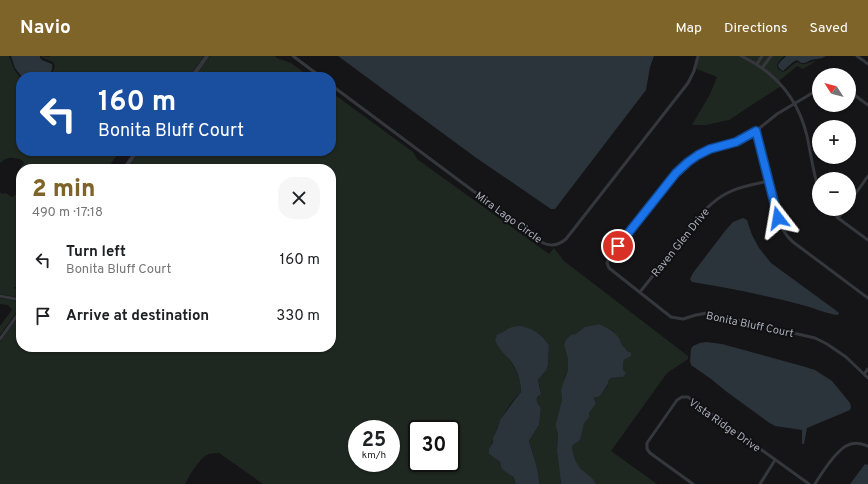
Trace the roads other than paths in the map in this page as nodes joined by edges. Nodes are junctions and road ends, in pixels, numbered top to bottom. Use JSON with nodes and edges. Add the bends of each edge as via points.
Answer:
{"nodes":[{"id":1,"x":207,"y":56,"type":"edge"},
{"id":2,"x":292,"y":56,"type":"edge"},
{"id":3,"x":698,"y":56,"type":"edge"},
{"id":4,"x":741,"y":56,"type":"edge"},
{"id":5,"x":762,"y":56,"type":"edge"},
{"id":6,"x":771,"y":56,"type":"edge"},
{"id":7,"x":857,"y":56,"type":"edge"},
{"id":8,"x":757,"y":64,"type":"junction"},
{"id":9,"x":868,"y":64,"type":"edge"},
{"id":10,"x":762,"y":68,"type":"junction"},
{"id":11,"x":196,"y":72,"type":"edge"},
{"id":12,"x":314,"y":72,"type":"edge"},
{"id":13,"x":336,"y":89,"type":"edge"},
{"id":14,"x":812,"y":93,"type":"edge"},
{"id":15,"x":856,"y":96,"type":"edge"},
{"id":16,"x":794,"y":104,"type":"junction"},
{"id":17,"x":868,"y":105,"type":"edge"},
{"id":18,"x":756,"y":131,"type":"junction"},
{"id":19,"x":814,"y":172,"type":"edge"},
{"id":20,"x":868,"y":176,"type":"edge"},
{"id":21,"x":769,"y":181,"type":"junction"},
{"id":22,"x":856,"y":193,"type":"edge"},
{"id":23,"x":838,"y":218,"type":"edge"},
{"id":24,"x":868,"y":240,"type":"edge"},
{"id":25,"x":640,"y":292,"type":"junction"},
{"id":26,"x":0,"y":296,"type":"edge"},
{"id":27,"x":868,"y":298,"type":"edge"},
{"id":28,"x":16,"y":299,"type":"edge"},
{"id":29,"x":16,"y":317,"type":"edge"},
{"id":30,"x":0,"y":339,"type":"edge"},
{"id":31,"x":868,"y":369,"type":"edge"},
{"id":32,"x":864,"y":374,"type":"junction"},
{"id":33,"x":868,"y":378,"type":"edge"},
{"id":34,"x":868,"y":446,"type":"edge"},
{"id":35,"x":775,"y":460,"type":"junction"},
{"id":36,"x":693,"y":484,"type":"edge"},
{"id":37,"x":760,"y":484,"type":"edge"},
{"id":38,"x":809,"y":484,"type":"edge"},
{"id":39,"x":815,"y":484,"type":"edge"}],
"edges":[{"from":1,"to":11,"type":"street"},
{"from":2,"to":12,"type":"street"},
{"from":3,"to":13,"type":"street","name":"Mira Lago Circle","via":[[688,83],[566,239],[560,244],[553,245],[543,243]]},
{"from":4,"to":8,"type":"street"},
{"from":5,"to":8,"type":"street"},
{"from":6,"to":10,"type":"street"},
{"from":7,"to":9,"type":"street"},
{"from":8,"to":10,"type":"street"},
{"from":10,"to":16,"type":"street","via":[[775,78]]},
{"from":14,"to":16,"type":"street","name":"Bonita Bluff Court"},
{"from":15,"to":17,"type":"street"},
{"from":16,"to":18,"type":"street","name":"Bonita Bluff Court"},
{"from":16,"to":19,"type":"street","via":[[802,121]]},
{"from":18,"to":21,"type":"street"},
{"from":18,"to":25,"type":"street","name":"Bonita Bluff Court","via":[[736,142],[710,149],[688,162],[676,173],[609,258],[609,268]]},
{"from":20,"to":22,"type":"street"},
{"from":21,"to":25,"type":"street","name":"Raven Glen Drive","via":[[742,187],[714,201]]},
{"from":21,"to":27,"type":"street","via":[[780,226],[786,236]]},
{"from":23,"to":24,"type":"street"},
{"from":25,"to":32,"type":"street","name":"Bonita Bluff Court","via":[[671,317],[682,319],[707,313],[815,338],[842,353]]},
{"from":26,"to":28,"type":"street"},
{"from":29,"to":30,"type":"street"},
{"from":31,"to":32,"type":"street"},
{"from":32,"to":33,"type":"street","name":"Bonita Bluff Court"},
{"from":34,"to":39,"type":"street","via":[[860,443],[846,445],[836,454]]},
{"from":35,"to":36,"type":"street","name":"Vista Ridge Drive","via":[[688,397],[682,397],[677,400],[646,443],[650,453]]},
{"from":35,"to":37,"type":"street"},
{"from":35,"to":38,"type":"street","name":"Vista Ridge Drive"}]}
